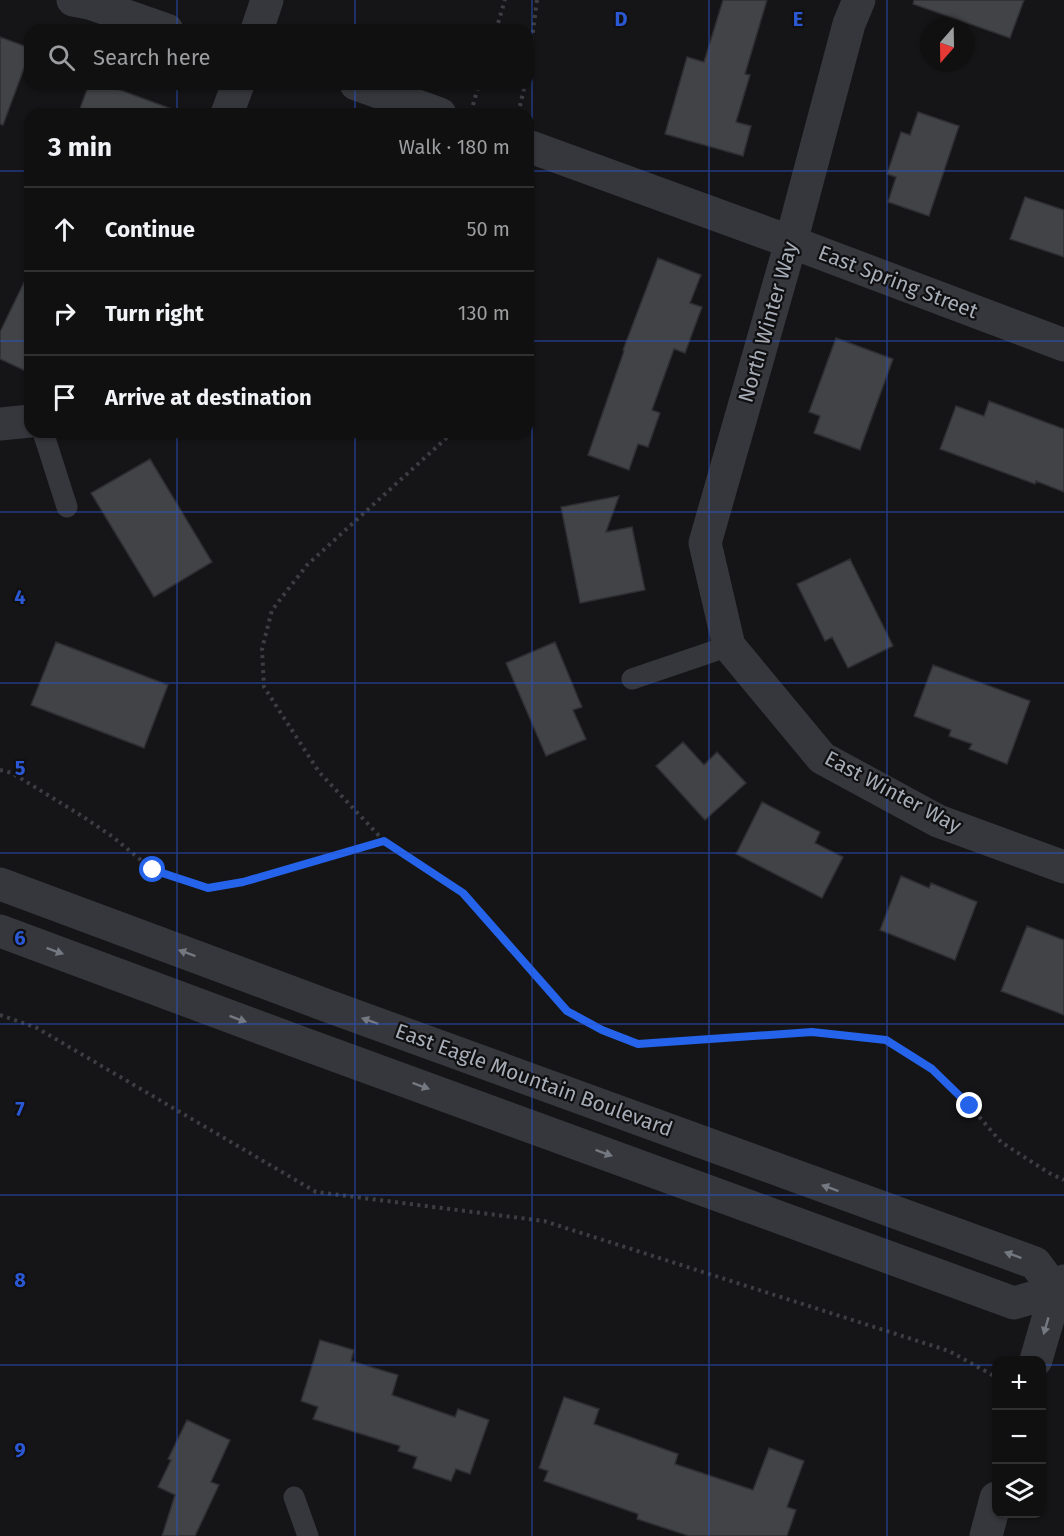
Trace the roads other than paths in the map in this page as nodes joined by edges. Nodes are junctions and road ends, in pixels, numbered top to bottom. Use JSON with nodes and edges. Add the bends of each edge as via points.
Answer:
{"nodes":[{"id":1,"x":74,"y":0,"type":"edge"},
{"id":2,"x":267,"y":0,"type":"edge"},
{"id":3,"x":859,"y":0,"type":"edge"},
{"id":4,"x":150,"y":24,"type":"edge"},
{"id":5,"x":259,"y":24,"type":"edge"},
{"id":6,"x":236,"y":90,"type":"edge"},
{"id":7,"x":373,"y":90,"type":"edge"},
{"id":8,"x":229,"y":108,"type":"edge"},
{"id":9,"x":423,"y":108,"type":"edge"},
{"id":10,"x":534,"y":149,"type":"edge"},
{"id":11,"x":791,"y":242,"type":"junction"},
{"id":12,"x":1064,"y":345,"type":"edge"},
{"id":13,"x":24,"y":422,"type":"edge"},
{"id":14,"x":0,"y":424,"type":"edge"},
{"id":15,"x":45,"y":438,"type":"edge"},
{"id":16,"x":67,"y":507,"type":"dead end"},
{"id":17,"x":729,"y":646,"type":"junction"},
{"id":18,"x":632,"y":679,"type":"dead end"},
{"id":19,"x":1064,"y":867,"type":"edge"},
{"id":20,"x":0,"y":884,"type":"edge"},
{"id":21,"x":0,"y":931,"type":"edge"},
{"id":22,"x":1061,"y":1289,"type":"edge"},
{"id":23,"x":1037,"y":1356,"type":"edge"},
{"id":24,"x":294,"y":1497,"type":"dead end"},
{"id":25,"x":992,"y":1513,"type":"edge"},
{"id":26,"x":308,"y":1536,"type":"edge"},
{"id":27,"x":986,"y":1536,"type":"edge"}],
"edges":[{"from":1,"to":4,"type":"street"},
{"from":2,"to":5,"type":"street"},
{"from":3,"to":11,"type":"street","name":"North Winter Way","via":[[849,24]]},
{"from":6,"to":8,"type":"street"},
{"from":7,"to":9,"type":"street"},
{"from":10,"to":11,"type":"street","name":"East Spring Street"},
{"from":11,"to":12,"type":"street","name":"East Spring Street"},
{"from":11,"to":17,"type":"street","name":"North Winter Way","via":[[705,543]]},
{"from":13,"to":14,"type":"street"},
{"from":15,"to":16,"type":"lane"},
{"from":17,"to":18,"type":"lane"},
{"from":17,"to":19,"type":"street","name":"East Winter Way","via":[[822,758],[938,821]]},
{"from":22,"to":20,"type":"street","name":"East Eagle Mountain Boulevard","one_way":true,"via":[[1035,1263]]},
{"from":21,"to":22,"type":"street","one_way":true,"via":[[1014,1303]]},
{"from":22,"to":23,"type":"street","one_way":true},
{"from":24,"to":26,"type":"lane"},
{"from":25,"to":27,"type":"street"}]}
